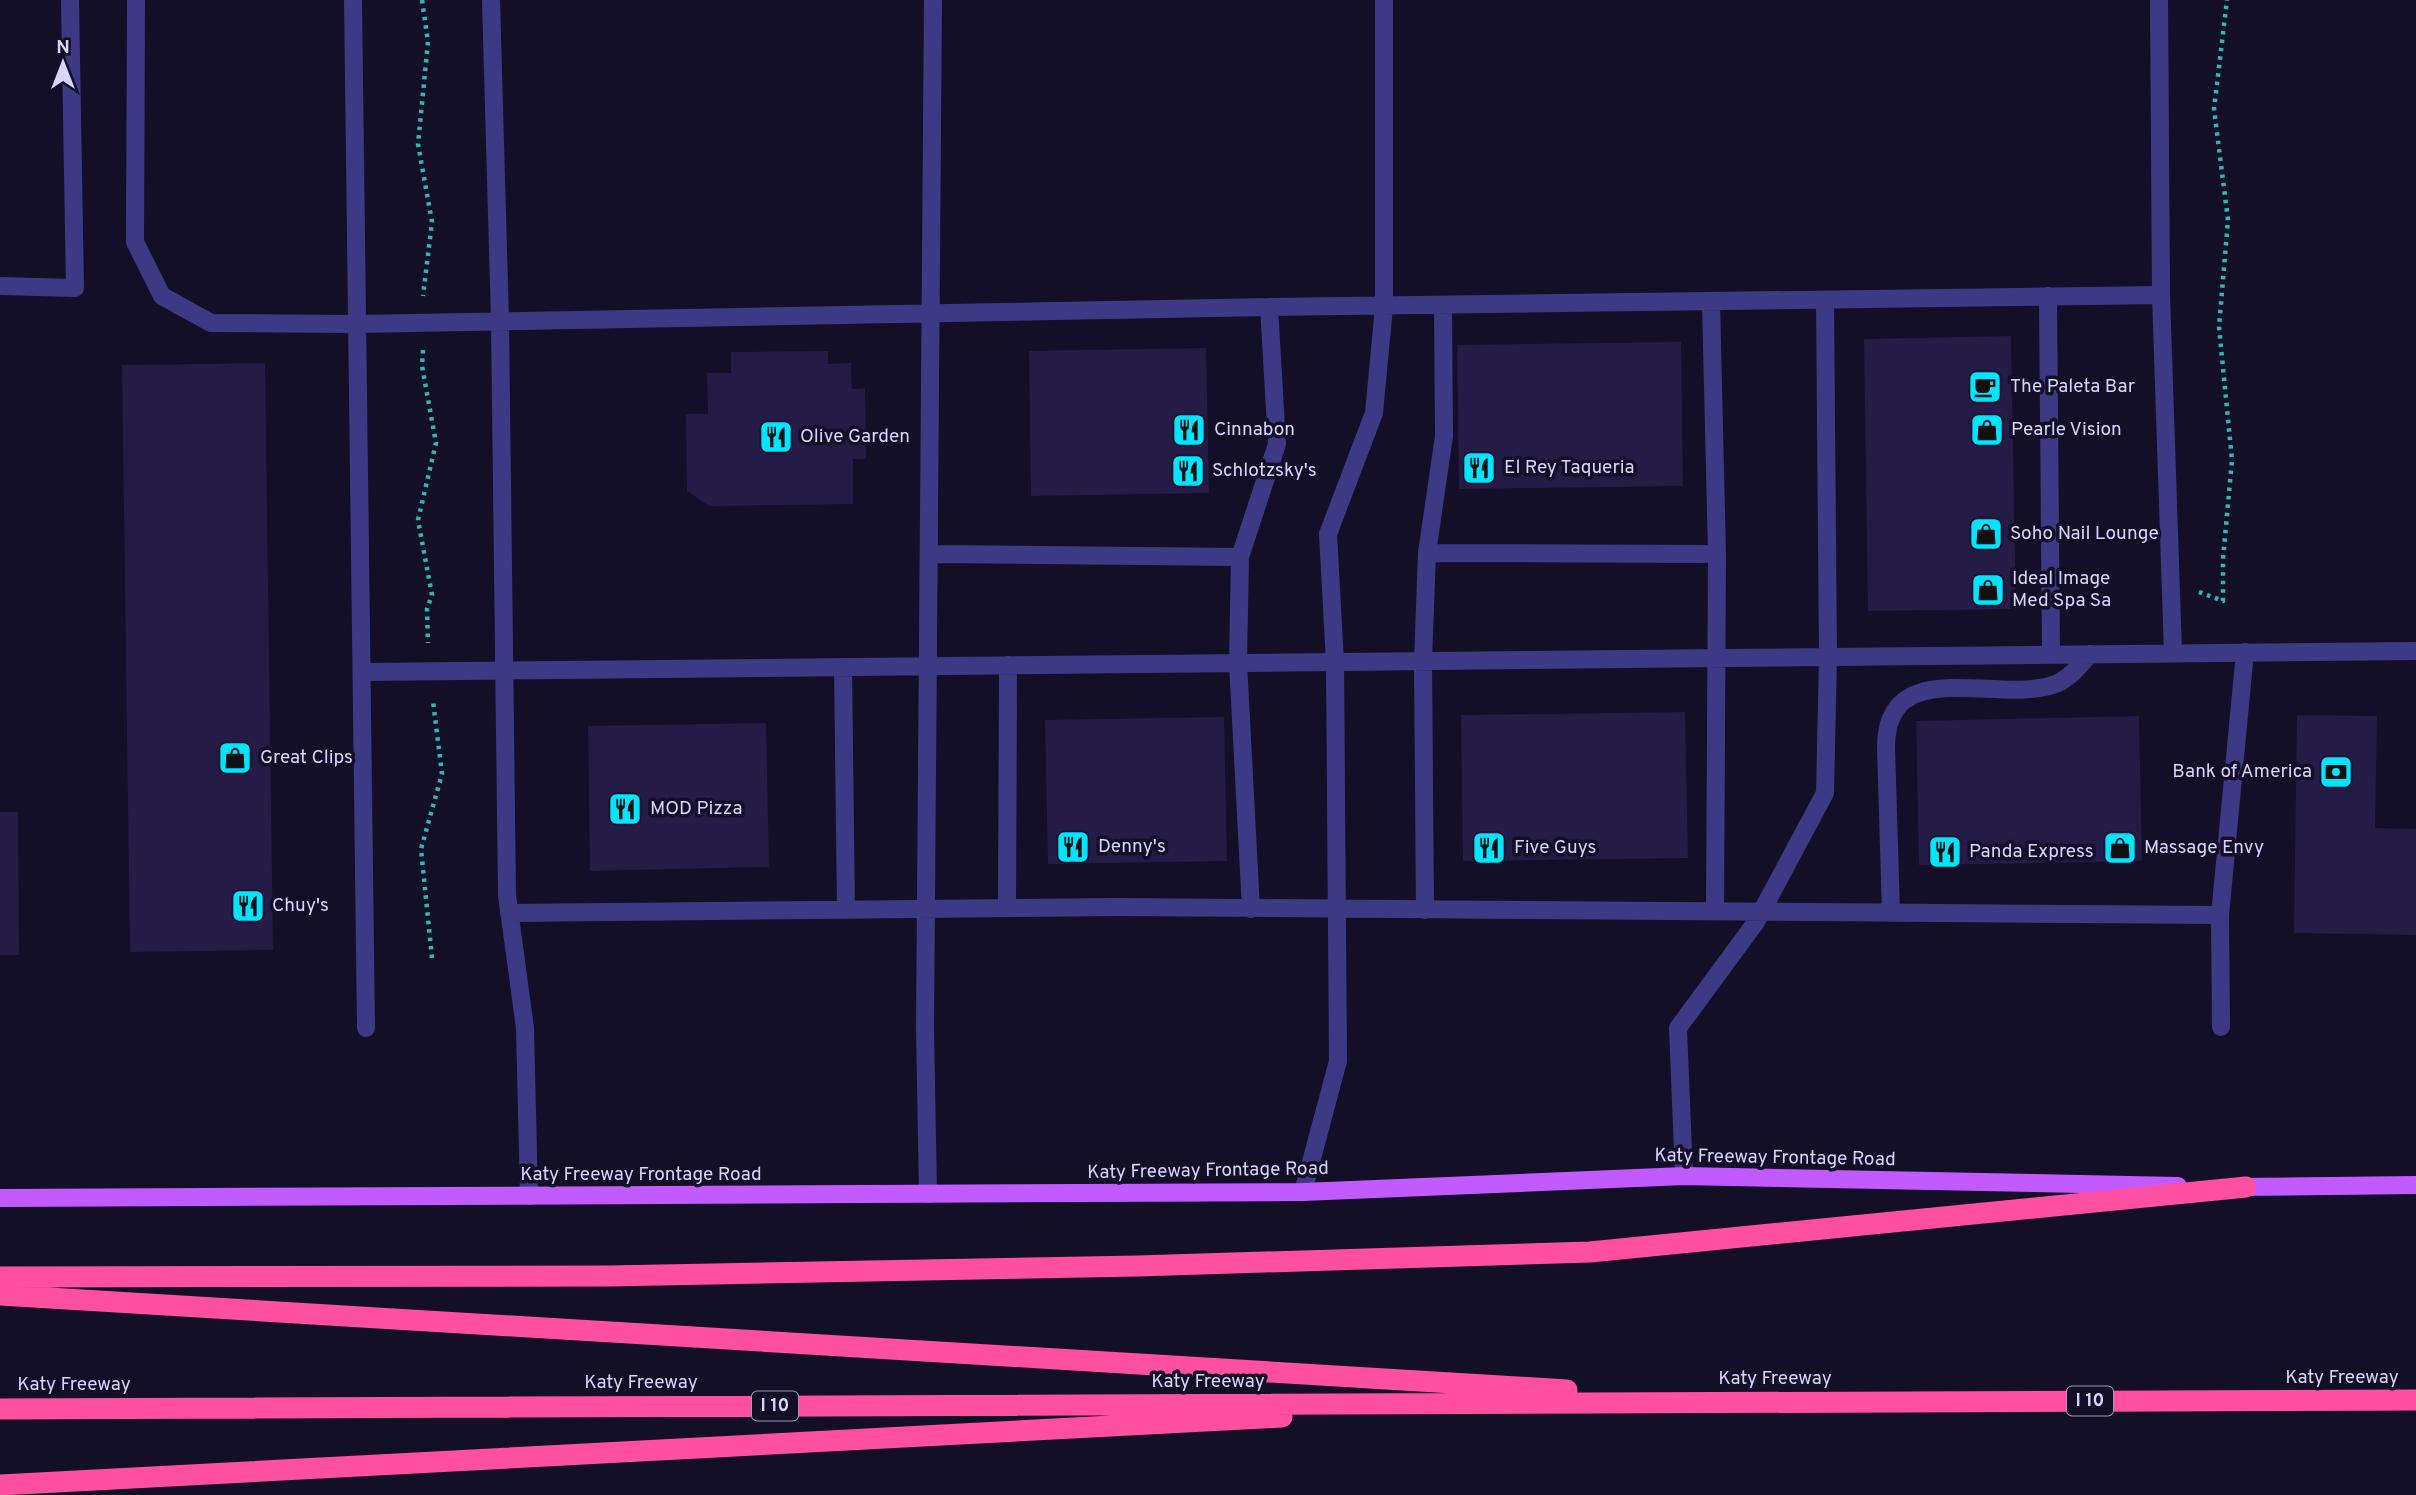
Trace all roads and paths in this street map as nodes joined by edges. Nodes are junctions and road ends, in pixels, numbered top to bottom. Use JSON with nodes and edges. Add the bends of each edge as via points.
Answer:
{"nodes":[{"id":1,"x":70,"y":0,"type":"edge"},
{"id":2,"x":136,"y":0,"type":"edge"},
{"id":3,"x":353,"y":0,"type":"edge"},
{"id":4,"x":422,"y":0,"type":"edge"},
{"id":5,"x":491,"y":0,"type":"edge"},
{"id":6,"x":933,"y":0,"type":"edge"},
{"id":7,"x":1384,"y":0,"type":"edge"},
{"id":8,"x":2159,"y":0,"type":"edge"},
{"id":9,"x":2227,"y":0,"type":"edge"},
{"id":10,"x":0,"y":286,"type":"edge"},
{"id":11,"x":2161,"y":295,"type":"junction"},
{"id":12,"x":2048,"y":296,"type":"junction"},
{"id":13,"x":1825,"y":300,"type":"junction"},
{"id":14,"x":1711,"y":302,"type":"junction"},
{"id":15,"x":1269,"y":307,"type":"junction"},
{"id":16,"x":1384,"y":307,"type":"junction"},
{"id":17,"x":1443,"y":307,"type":"junction"},
{"id":18,"x":932,"y":314,"type":"junction"},
{"id":19,"x":500,"y":321,"type":"junction"},
{"id":20,"x":423,"y":323,"type":"junction"},
{"id":21,"x":357,"y":324,"type":"junction"},
{"id":22,"x":1427,"y":553,"type":"junction"},
{"id":23,"x":931,"y":554,"type":"junction"},
{"id":24,"x":1717,"y":554,"type":"junction"},
{"id":25,"x":1240,"y":557,"type":"junction"},
{"id":26,"x":2171,"y":583,"type":"junction"},
{"id":27,"x":2416,"y":651,"type":"edge"},
{"id":28,"x":2245,"y":652,"type":"junction"},
{"id":29,"x":2173,"y":653,"type":"junction"},
{"id":30,"x":2050,"y":654,"type":"junction"},
{"id":31,"x":2090,"y":654,"type":"junction"},
{"id":32,"x":1715,"y":656,"type":"junction"},
{"id":33,"x":1828,"y":657,"type":"junction"},
{"id":34,"x":1423,"y":661,"type":"junction"},
{"id":35,"x":1335,"y":662,"type":"junction"},
{"id":36,"x":1237,"y":663,"type":"junction"},
{"id":37,"x":930,"y":666,"type":"junction"},
{"id":38,"x":1008,"y":666,"type":"junction"},
{"id":39,"x":844,"y":667,"type":"junction"},
{"id":40,"x":429,"y":671,"type":"junction"},
{"id":41,"x":503,"y":671,"type":"junction"},
{"id":42,"x":362,"y":672,"type":"junction"},
{"id":43,"x":1007,"y":908,"type":"junction"},
{"id":44,"x":927,"y":909,"type":"junction"},
{"id":45,"x":1251,"y":909,"type":"junction"},
{"id":46,"x":846,"y":910,"type":"junction"},
{"id":47,"x":1337,"y":910,"type":"junction"},
{"id":48,"x":1426,"y":910,"type":"junction"},
{"id":49,"x":1715,"y":911,"type":"junction"},
{"id":50,"x":1762,"y":911,"type":"junction"},
{"id":51,"x":509,"y":913,"type":"junction"},
{"id":52,"x":1891,"y":913,"type":"junction"},
{"id":53,"x":2220,"y":915,"type":"junction"},
{"id":54,"x":432,"y":958,"type":"dead end"},
{"id":55,"x":2221,"y":1027,"type":"dead end"},
{"id":56,"x":366,"y":1028,"type":"dead end"},
{"id":57,"x":1684,"y":1176,"type":"junction"},
{"id":58,"x":2416,"y":1185,"type":"edge"},
{"id":59,"x":2246,"y":1187,"type":"junction"},
{"id":60,"x":1303,"y":1192,"type":"junction"},
{"id":61,"x":928,"y":1194,"type":"junction"},
{"id":62,"x":529,"y":1196,"type":"junction"},
{"id":63,"x":0,"y":1198,"type":"edge"},
{"id":64,"x":0,"y":1277,"type":"edge"},
{"id":65,"x":0,"y":1295,"type":"edge"},
{"id":66,"x":2416,"y":1400,"type":"edge"},
{"id":67,"x":1765,"y":1402,"type":"junction"},
{"id":68,"x":1549,"y":1403,"type":"junction"},
{"id":69,"x":0,"y":1409,"type":"edge"},
{"id":70,"x":0,"y":1485,"type":"edge"}],
"edges":[{"from":1,"to":10,"type":"lane","via":[[75,288]]},
{"from":2,"to":21,"type":"lane","via":[[135,242],[162,296],[211,323]]},
{"from":3,"to":21,"type":"lane"},
{"from":4,"to":20,"type":"path","via":[[428,42],[418,144],[432,222],[422,287]]},
{"from":5,"to":19,"type":"lane"},
{"from":6,"to":18,"type":"lane"},
{"from":7,"to":16,"type":"lane"},
{"from":8,"to":11,"type":"lane"},
{"from":9,"to":26,"type":"path","via":[[2214,109],[2228,220],[2219,327],[2232,460],[2223,601]]},
{"from":11,"to":12,"type":"lane"},
{"from":11,"to":26,"type":"lane"},
{"from":12,"to":13,"type":"lane"},
{"from":12,"to":30,"type":"lane"},
{"from":13,"to":14,"type":"lane"},
{"from":13,"to":33,"type":"lane"},
{"from":14,"to":17,"type":"lane"},
{"from":14,"to":24,"type":"lane"},
{"from":15,"to":16,"type":"lane"},
{"from":15,"to":18,"type":"lane"},
{"from":15,"to":25,"type":"lane","via":[[1277,444]]},
{"from":16,"to":17,"type":"lane"},
{"from":16,"to":35,"type":"lane","via":[[1374,413],[1328,534]]},
{"from":17,"to":22,"type":"lane","via":[[1444,436]]},
{"from":18,"to":19,"type":"lane"},
{"from":18,"to":23,"type":"lane"},
{"from":19,"to":20,"type":"lane"},
{"from":19,"to":41,"type":"lane"},
{"from":20,"to":21,"type":"lane"},
{"from":20,"to":40,"type":"path","via":[[422,366],[436,443],[418,520],[432,595],[427,609]]},
{"from":21,"to":42,"type":"lane"},
{"from":22,"to":24,"type":"lane"},
{"from":22,"to":34,"type":"lane"},
{"from":23,"to":25,"type":"lane"},
{"from":23,"to":37,"type":"lane"},
{"from":24,"to":32,"type":"lane"},
{"from":25,"to":36,"type":"lane"},
{"from":26,"to":29,"type":"lane"},
{"from":27,"to":28,"type":"lane"},
{"from":28,"to":29,"type":"lane"},
{"from":28,"to":53,"type":"lane"},
{"from":29,"to":31,"type":"lane"},
{"from":30,"to":31,"type":"lane"},
{"from":30,"to":33,"type":"lane"},
{"from":31,"to":52,"type":"lane","via":[[2056,684],[1934,689],[1913,695],[1891,714],[1886,726]]},
{"from":32,"to":33,"type":"lane"},
{"from":32,"to":34,"type":"lane"},
{"from":32,"to":49,"type":"lane"},
{"from":33,"to":50,"type":"lane","via":[[1825,793]]},
{"from":34,"to":35,"type":"lane"},
{"from":34,"to":48,"type":"lane"},
{"from":35,"to":36,"type":"lane"},
{"from":35,"to":47,"type":"lane"},
{"from":36,"to":38,"type":"lane"},
{"from":36,"to":45,"type":"lane"},
{"from":37,"to":38,"type":"lane"},
{"from":37,"to":39,"type":"lane"},
{"from":37,"to":44,"type":"lane"},
{"from":38,"to":43,"type":"lane"},
{"from":39,"to":41,"type":"lane"},
{"from":39,"to":46,"type":"lane"},
{"from":40,"to":41,"type":"lane"},
{"from":40,"to":42,"type":"lane"},
{"from":40,"to":54,"type":"path","via":[[442,774],[421,849]]},
{"from":41,"to":51,"type":"lane"},
{"from":42,"to":56,"type":"lane"},
{"from":43,"to":44,"type":"lane"},
{"from":43,"to":45,"type":"lane"},
{"from":44,"to":46,"type":"lane"},
{"from":44,"to":61,"type":"lane"},
{"from":45,"to":47,"type":"lane"},
{"from":46,"to":51,"type":"lane"},
{"from":47,"to":48,"type":"lane"},
{"from":47,"to":60,"type":"lane","via":[[1338,1061]]},
{"from":48,"to":49,"type":"lane"},
{"from":49,"to":50,"type":"lane"},
{"from":50,"to":52,"type":"lane"},
{"from":50,"to":57,"type":"lane","via":[[1678,1028]]},
{"from":51,"to":62,"type":"lane","via":[[525,1028]]},
{"from":52,"to":53,"type":"lane"},
{"from":53,"to":55,"type":"lane"},
{"from":57,"to":59,"type":"main road","name":"Katy Freeway Frontage Road"},
{"from":57,"to":60,"type":"main road","name":"Katy Freeway Frontage Road"},
{"from":58,"to":59,"type":"main road","name":"Katy Freeway Frontage Road"},
{"from":59,"to":64,"type":"highway","via":[[1590,1252],[608,1276]]},
{"from":60,"to":61,"type":"main road","name":"Katy Freeway Frontage Road"},
{"from":61,"to":62,"type":"main road","name":"Katy Freeway Frontage Road"},
{"from":62,"to":63,"type":"main road","name":"Katy Freeway Frontage Road"},
{"from":65,"to":67,"type":"highway"},
{"from":66,"to":67,"type":"highway","name":"Katy Freeway","number":"I 10"},
{"from":67,"to":68,"type":"highway","name":"Katy Freeway","number":"I 10"},
{"from":68,"to":69,"type":"highway","name":"Katy Freeway","number":"I 10"},
{"from":68,"to":70,"type":"highway"}]}
